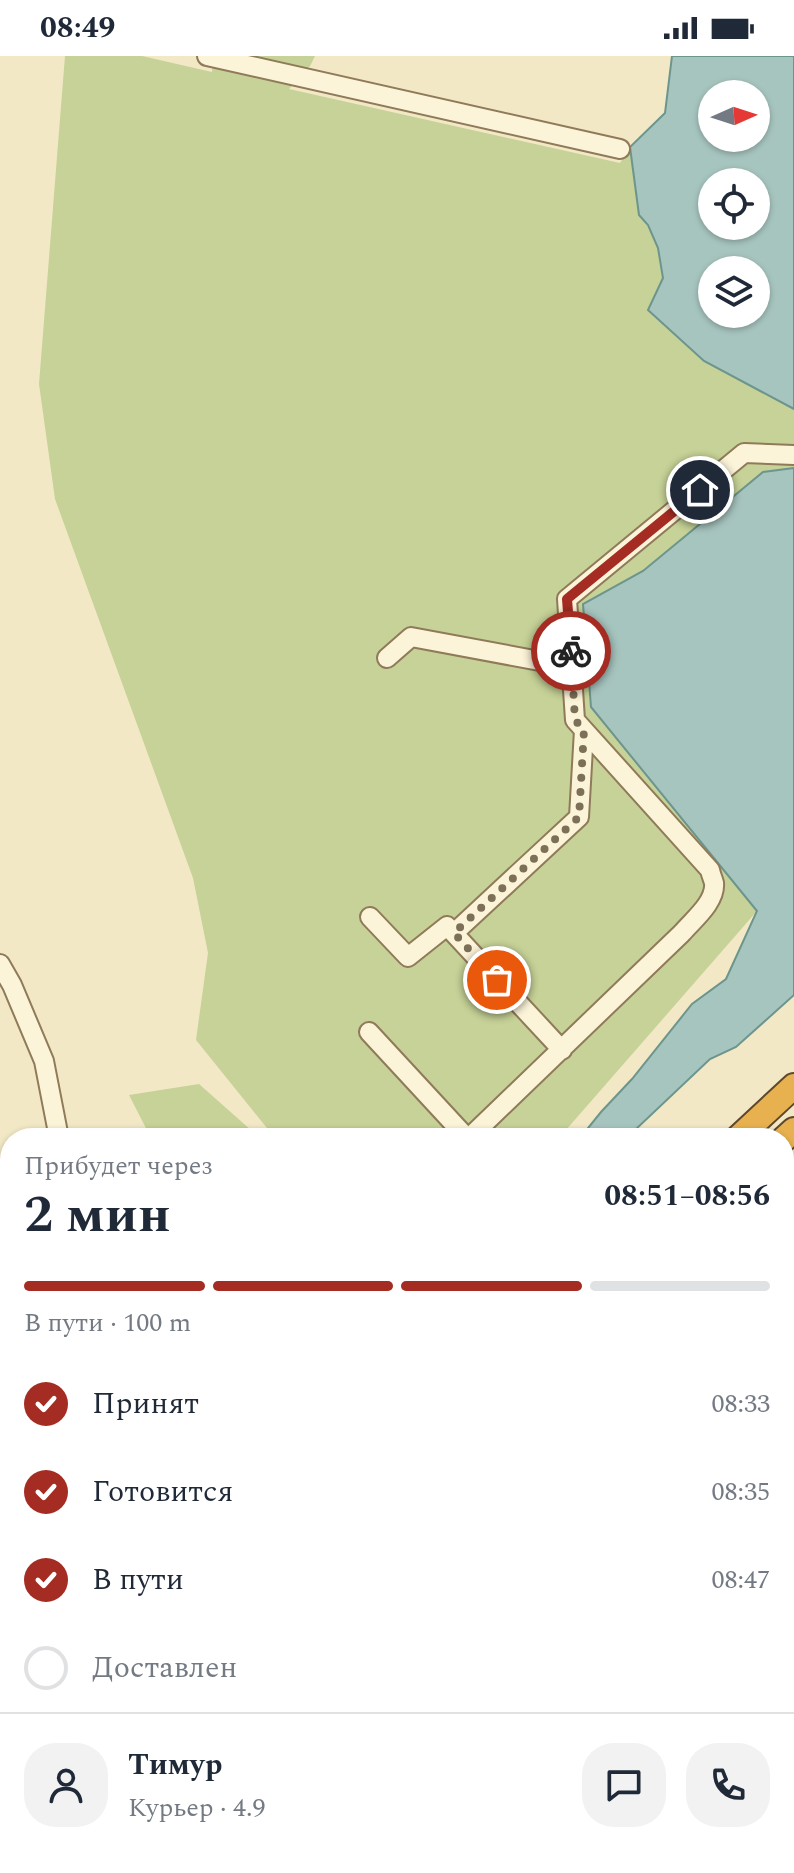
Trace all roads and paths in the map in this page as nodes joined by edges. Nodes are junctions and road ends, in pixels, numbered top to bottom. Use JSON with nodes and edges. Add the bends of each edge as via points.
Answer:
{"nodes":[{"id":1,"x":207,"y":56,"type":"edge"},
{"id":2,"x":620,"y":149,"type":"dead end"},
{"id":3,"x":794,"y":455,"type":"edge"},
{"id":4,"x":387,"y":658,"type":"dead end"},
{"id":5,"x":572,"y":667,"type":"junction"},
{"id":6,"x":584,"y":730,"type":"junction"},
{"id":7,"x":370,"y":917,"type":"dead end"},
{"id":8,"x":454,"y":933,"type":"junction"},
{"id":9,"x":0,"y":964,"type":"edge"},
{"id":10,"x":369,"y":1032,"type":"dead end"},
{"id":11,"x":562,"y":1050,"type":"junction"},
{"id":12,"x":794,"y":1086,"type":"edge"},
{"id":13,"x":57,"y":1128,"type":"edge"},
{"id":14,"x":459,"y":1128,"type":"edge"},
{"id":15,"x":479,"y":1128,"type":"edge"},
{"id":16,"x":749,"y":1128,"type":"edge"}],
"edges":[{"from":1,"to":2,"type":"lane"},
{"from":3,"to":5,"type":"lane","via":[[744,453],[567,599]]},
{"from":4,"to":5,"type":"lane","via":[[411,637]]},
{"from":5,"to":6,"type":"lane","via":[[575,720]]},
{"from":6,"to":8,"type":"lane","via":[[579,817]]},
{"from":6,"to":11,"type":"lane","via":[[710,870],[714,885],[712,896],[682,933]]},
{"from":7,"to":8,"type":"lane","via":[[408,957],[447,926]]},
{"from":8,"to":11,"type":"lane"},
{"from":9,"to":13,"type":"lane","via":[[44,1061]]},
{"from":10,"to":14,"type":"lane"},
{"from":11,"to":15,"type":"lane"},
{"from":12,"to":16,"type":"highway"}]}
